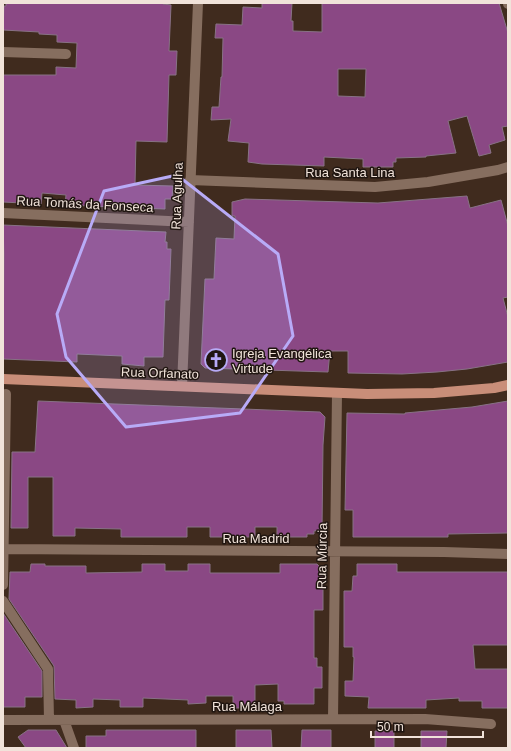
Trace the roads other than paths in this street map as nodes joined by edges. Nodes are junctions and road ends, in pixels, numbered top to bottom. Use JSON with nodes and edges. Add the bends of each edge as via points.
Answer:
{"nodes":[{"id":1,"x":200,"y":4,"type":"edge"},
{"id":2,"x":3,"y":52,"type":"edge"},
{"id":3,"x":66,"y":54,"type":"dead end"},
{"id":4,"x":508,"y":167,"type":"edge"},
{"id":5,"x":190,"y":180,"type":"junction"},
{"id":6,"x":3,"y":213,"type":"edge"},
{"id":7,"x":189,"y":222,"type":"junction"},
{"id":8,"x":3,"y":379,"type":"edge"},
{"id":9,"x":508,"y":385,"type":"edge"},
{"id":10,"x":182,"y":386,"type":"junction"},
{"id":11,"x":337,"y":393,"type":"junction"},
{"id":12,"x":6,"y":394,"type":"dead end"},
{"id":13,"x":3,"y":550,"type":"edge"},
{"id":14,"x":335,"y":551,"type":"junction"},
{"id":15,"x":508,"y":554,"type":"edge"},
{"id":16,"x":3,"y":585,"type":"edge"},
{"id":17,"x":3,"y":601,"type":"edge"},
{"id":18,"x":333,"y":719,"type":"junction"},
{"id":19,"x":3,"y":720,"type":"edge"},
{"id":20,"x":49,"y":720,"type":"junction"},
{"id":21,"x":64,"y":720,"type":"junction"},
{"id":22,"x":491,"y":724,"type":"dead end"},
{"id":23,"x":74,"y":748,"type":"edge"}],
"edges":[{"from":1,"to":5,"type":"street","name":"Rua Agulha"},
{"from":2,"to":3,"type":"street"},
{"from":4,"to":5,"type":"street","name":"Rua Santa Lina","via":[[428,182],[374,187]]},
{"from":5,"to":7,"type":"street","name":"Rua Agulha"},
{"from":6,"to":7,"type":"street","name":"Rua Tomás da Fonseca"},
{"from":7,"to":10,"type":"street","name":"Rua Agulha"},
{"from":8,"to":10,"type":"main road","name":"Rua Orfanato"},
{"from":9,"to":11,"type":"main road","name":"Rua Orfanato","via":[[434,393]]},
{"from":10,"to":11,"type":"main road","name":"Rua Orfanato"},
{"from":11,"to":14,"type":"street","name":"Rua Múrcia"},
{"from":12,"to":13,"type":"street"},
{"from":13,"to":14,"type":"street","name":"Rua Madrid"},
{"from":13,"to":16,"type":"street"},
{"from":14,"to":15,"type":"street","name":"Rua Madrid"},
{"from":14,"to":18,"type":"street","name":"Rua Múrcia"},
{"from":17,"to":20,"type":"street","via":[[48,669]]},
{"from":18,"to":21,"type":"street","name":"Rua Málaga"},
{"from":18,"to":22,"type":"street","name":"Rua Málaga","via":[[425,719]]},
{"from":19,"to":20,"type":"street","name":"Rua Málaga"},
{"from":20,"to":21,"type":"street","name":"Rua Málaga"},
{"from":21,"to":23,"type":"street"}]}
